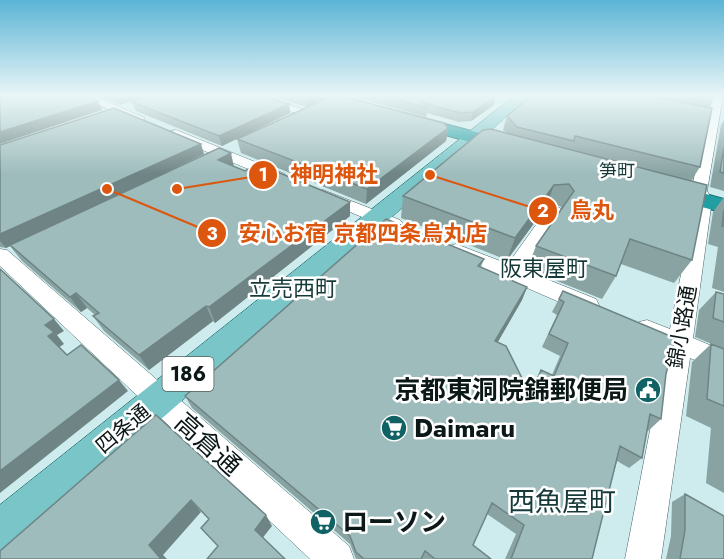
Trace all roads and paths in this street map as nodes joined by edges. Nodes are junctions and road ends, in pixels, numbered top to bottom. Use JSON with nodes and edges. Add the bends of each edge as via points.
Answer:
{"nodes":[{"id":1,"x":148,"y":122,"type":"edge"},
{"id":2,"x":430,"y":122,"type":"edge"},
{"id":3,"x":489,"y":122,"type":"edge"},
{"id":4,"x":713,"y":122,"type":"edge"},
{"id":5,"x":474,"y":134,"type":"junction"},
{"id":6,"x":241,"y":144,"type":"edge"},
{"id":7,"x":536,"y":151,"type":"edge"},
{"id":8,"x":222,"y":153,"type":"junction"},
{"id":9,"x":204,"y":162,"type":"edge"},
{"id":10,"x":651,"y":182,"type":"edge"},
{"id":11,"x":713,"y":199,"type":"edge"},
{"id":12,"x":554,"y":212,"type":"dead end"},
{"id":13,"x":376,"y":216,"type":"junction"},
{"id":14,"x":410,"y":231,"type":"edge"},
{"id":15,"x":441,"y":244,"type":"edge"},
{"id":16,"x":7,"y":256,"type":"edge"},
{"id":17,"x":512,"y":273,"type":"junction"},
{"id":18,"x":606,"y":312,"type":"edge"},
{"id":19,"x":627,"y":321,"type":"edge"},
{"id":20,"x":679,"y":343,"type":"junction"},
{"id":21,"x":724,"y":362,"type":"edge"},
{"id":22,"x":158,"y":400,"type":"junction"},
{"id":23,"x":0,"y":532,"type":"edge"},
{"id":24,"x":336,"y":559,"type":"edge"},
{"id":25,"x":642,"y":559,"type":"edge"}],
"edges":[{"from":1,"to":8,"type":"street"},
{"from":2,"to":5,"type":"highway"},
{"from":3,"to":5,"type":"main road","name":"四条通","number":"186"},
{"from":4,"to":11,"type":"street","name":"錦小路通"},
{"from":5,"to":7,"type":"highway"},
{"from":5,"to":13,"type":"main road","name":"四条通","number":"186"},
{"from":6,"to":8,"type":"street"},
{"from":8,"to":9,"type":"street"},
{"from":8,"to":13,"type":"street"},
{"from":10,"to":11,"type":"highway"},
{"from":11,"to":20,"type":"street","name":"錦小路通"},
{"from":12,"to":17,"type":"street"},
{"from":13,"to":14,"type":"street"},
{"from":13,"to":22,"type":"main road","name":"四条通","number":"186"},
{"from":15,"to":17,"type":"street"},
{"from":16,"to":22,"type":"street","name":"高倉通"},
{"from":17,"to":18,"type":"street"},
{"from":19,"to":20,"type":"street"},
{"from":20,"to":21,"type":"street"},
{"from":20,"to":25,"type":"street","name":"錦小路通"},
{"from":22,"to":23,"type":"main road","name":"四条通","number":"186"},
{"from":22,"to":24,"type":"street","name":"高倉通"}]}
